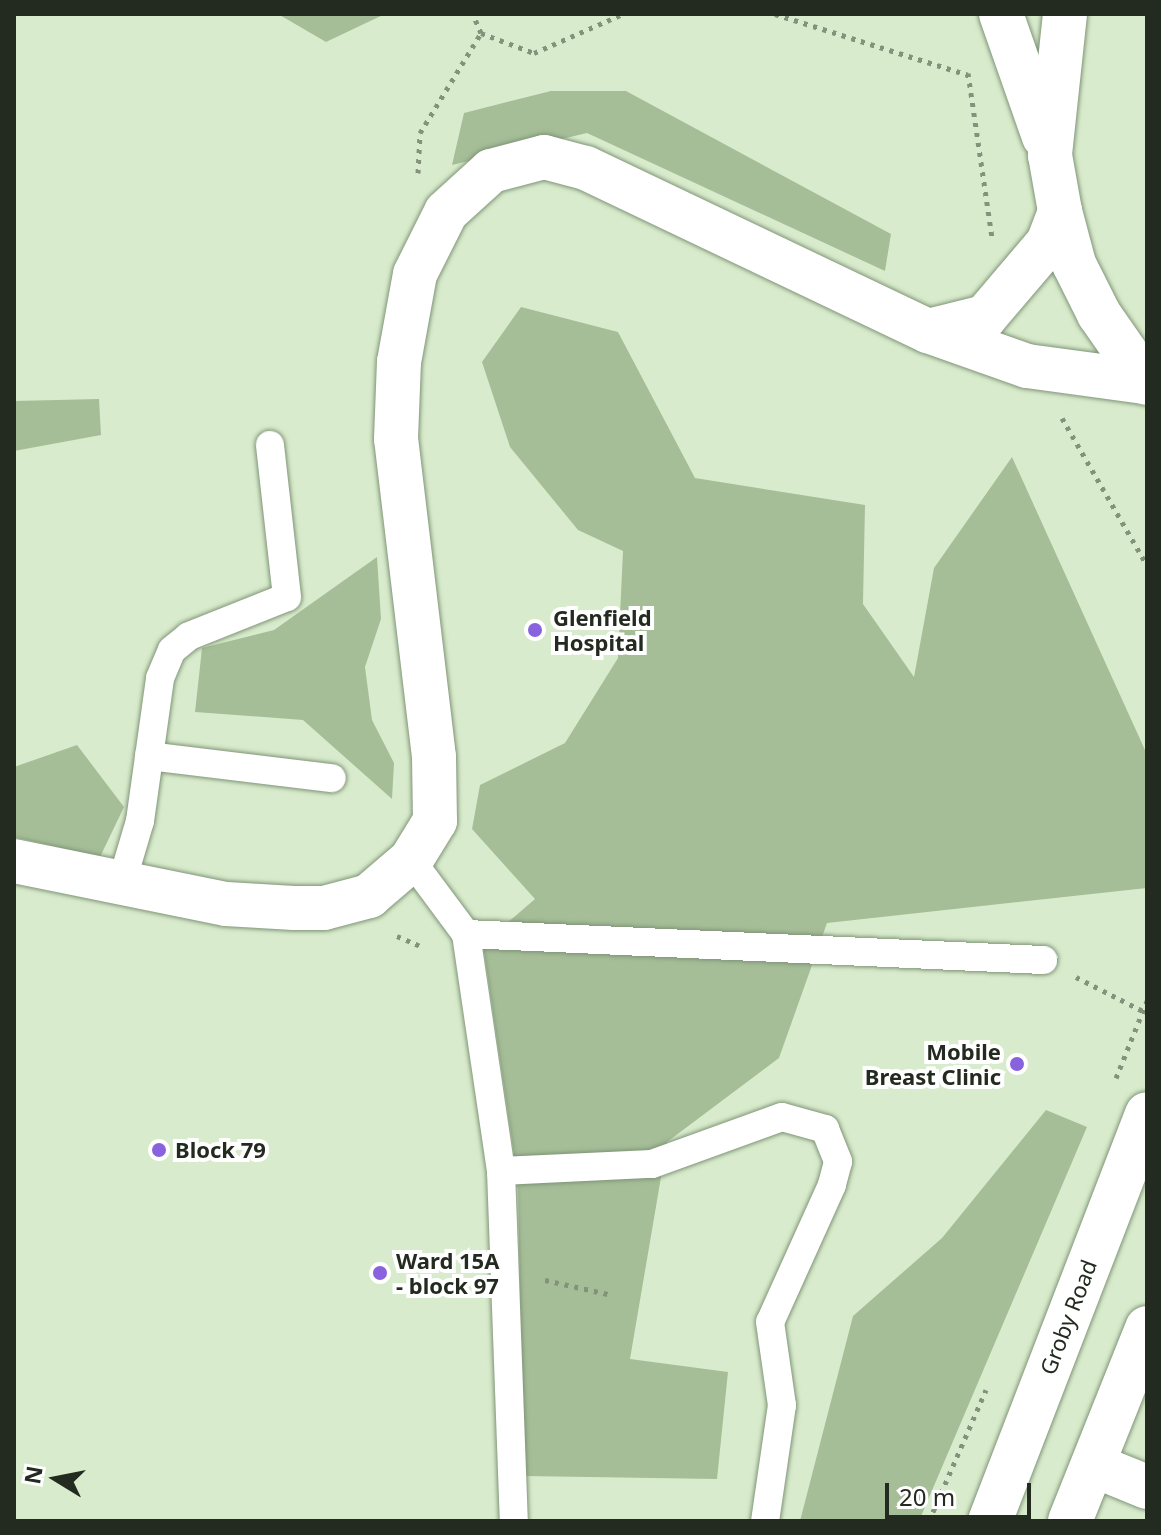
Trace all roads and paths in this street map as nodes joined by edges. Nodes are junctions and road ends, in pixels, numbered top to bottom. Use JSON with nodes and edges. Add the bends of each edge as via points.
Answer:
{"nodes":[{"id":1,"x":473,"y":14,"type":"edge"},
{"id":2,"x":623,"y":14,"type":"edge"},
{"id":3,"x":775,"y":14,"type":"edge"},
{"id":4,"x":1001,"y":14,"type":"edge"},
{"id":5,"x":1065,"y":14,"type":"edge"},
{"id":6,"x":481,"y":33,"type":"junction"},
{"id":7,"x":969,"y":75,"type":"dead end"},
{"id":8,"x":1050,"y":155,"type":"junction"},
{"id":9,"x":418,"y":180,"type":"dead end"},
{"id":10,"x":1060,"y":211,"type":"junction"},
{"id":11,"x":928,"y":331,"type":"junction"},
{"id":12,"x":1147,"y":382,"type":"edge"},
{"id":13,"x":270,"y":445,"type":"dead end"},
{"id":14,"x":149,"y":756,"type":"junction"},
{"id":15,"x":332,"y":778,"type":"dead end"},
{"id":16,"x":411,"y":860,"type":"junction"},
{"id":17,"x":14,"y":861,"type":"edge"},
{"id":18,"x":121,"y":885,"type":"junction"},
{"id":19,"x":466,"y":934,"type":"junction"},
{"id":20,"x":1043,"y":960,"type":"joint"},
{"id":21,"x":1143,"y":1011,"type":"dead end"},
{"id":22,"x":1147,"y":1114,"type":"edge"},
{"id":23,"x":501,"y":1171,"type":"junction"},
{"id":24,"x":1147,"y":1328,"type":"edge"},
{"id":25,"x":1093,"y":1465,"type":"junction"},
{"id":26,"x":1147,"y":1487,"type":"edge"},
{"id":27,"x":514,"y":1521,"type":"edge"},
{"id":28,"x":765,"y":1521,"type":"edge"},
{"id":29,"x":990,"y":1521,"type":"edge"},
{"id":30,"x":1070,"y":1521,"type":"edge"}],
"edges":[{"from":1,"to":6,"type":"path"},
{"from":2,"to":6,"type":"path","via":[[534,53]]},
{"from":3,"to":7,"type":"path"},
{"from":4,"to":8,"type":"main road"},
{"from":5,"to":8,"type":"main road"},
{"from":6,"to":9,"type":"path","via":[[420,133]]},
{"from":8,"to":10,"type":"main road"},
{"from":10,"to":11,"type":"main road","via":[[1048,243],[985,317]]},
{"from":10,"to":12,"type":"main road","via":[[1074,264],[1092,301]]},
{"from":11,"to":12,"type":"main road","via":[[1027,366]]},
{"from":11,"to":16,"type":"main road","via":[[586,168],[544,157],[491,171],[446,212],[415,274],[399,362],[396,439],[434,757],[435,821]]},
{"from":13,"to":14,"type":"lane","via":[[287,597],[189,636],[172,650],[160,678]]},
{"from":14,"to":15,"type":"lane"},
{"from":14,"to":18,"type":"lane","via":[[140,821]]},
{"from":16,"to":18,"type":"main road","via":[[369,896],[324,908],[226,904]]},
{"from":16,"to":19,"type":"lane"},
{"from":17,"to":18,"type":"main road"},
{"from":19,"to":20,"type":"lane"},
{"from":19,"to":23,"type":"lane"},
{"from":20,"to":21,"type":"path"},
{"from":22,"to":29,"type":"main road","name":"Groby Road"},
{"from":23,"to":27,"type":"lane"},
{"from":23,"to":28,"type":"lane","via":[[652,1164],[782,1117],[825,1129],[838,1162],[832,1185],[770,1322],[782,1405]]},
{"from":24,"to":25,"type":"main road"},
{"from":25,"to":26,"type":"main road"},
{"from":25,"to":30,"type":"main road"}]}
